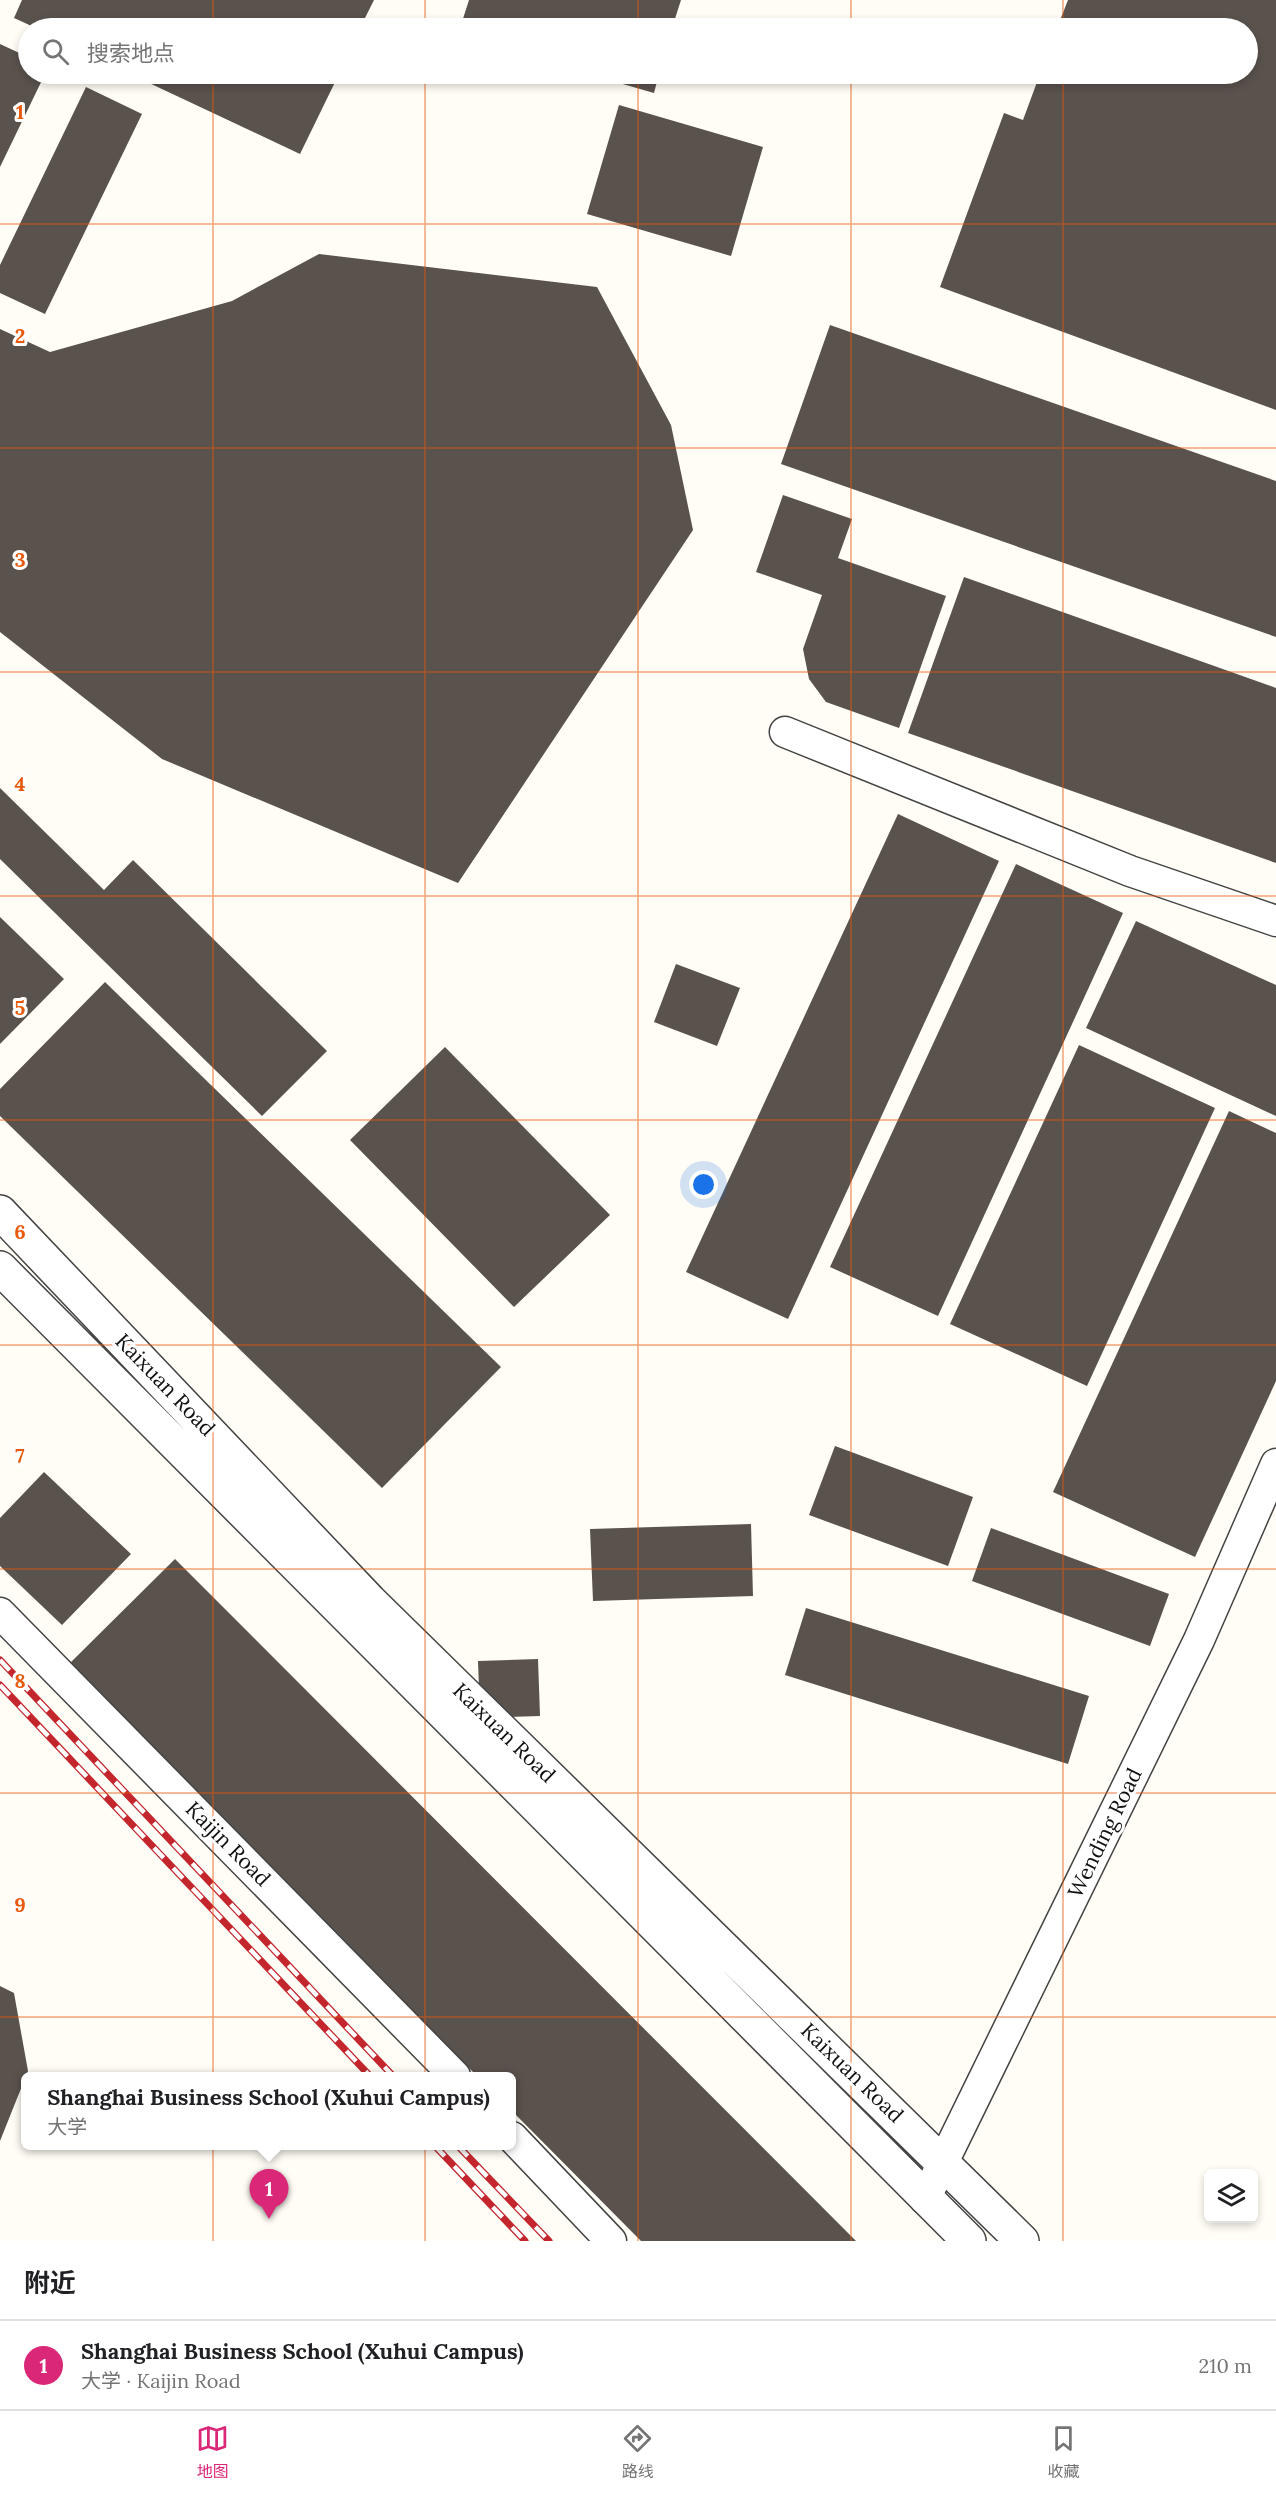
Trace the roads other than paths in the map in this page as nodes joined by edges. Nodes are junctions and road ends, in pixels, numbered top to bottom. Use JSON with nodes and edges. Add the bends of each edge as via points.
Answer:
{"nodes":[{"id":1,"x":785,"y":732,"type":"dead end"},
{"id":2,"x":1276,"y":921,"type":"edge"},
{"id":3,"x":0,"y":1212,"type":"edge"},
{"id":4,"x":0,"y":1268,"type":"edge"},
{"id":5,"x":1276,"y":1464,"type":"edge"},
{"id":6,"x":0,"y":1613,"type":"edge"},
{"id":7,"x":450,"y":2072,"type":"edge"},
{"id":8,"x":516,"y":2141,"type":"edge"},
{"id":9,"x":944,"y":2163,"type":"junction"},
{"id":10,"x":925,"y":2199,"type":"junction"},
{"id":11,"x":610,"y":2241,"type":"edge"},
{"id":12,"x":969,"y":2241,"type":"edge"},
{"id":13,"x":1022,"y":2241,"type":"edge"}],
"edges":[{"from":1,"to":2,"type":"street","via":[[1130,871]]},
{"from":3,"to":9,"type":"street","name":"Kaixuan Road","via":[[370,1601]]},
{"from":4,"to":10,"type":"street","name":"Kaixuan Road"},
{"from":5,"to":9,"type":"street","name":"Wending Road","via":[[1198,1640]]},
{"from":6,"to":7,"type":"street","name":"Kaijin Road"},
{"from":8,"to":11,"type":"street"},
{"from":9,"to":10,"type":"street","name":"Wending Road"},
{"from":9,"to":13,"type":"street","name":"Kaixuan Road"},
{"from":10,"to":12,"type":"street","name":"Kaixuan Road"}]}
